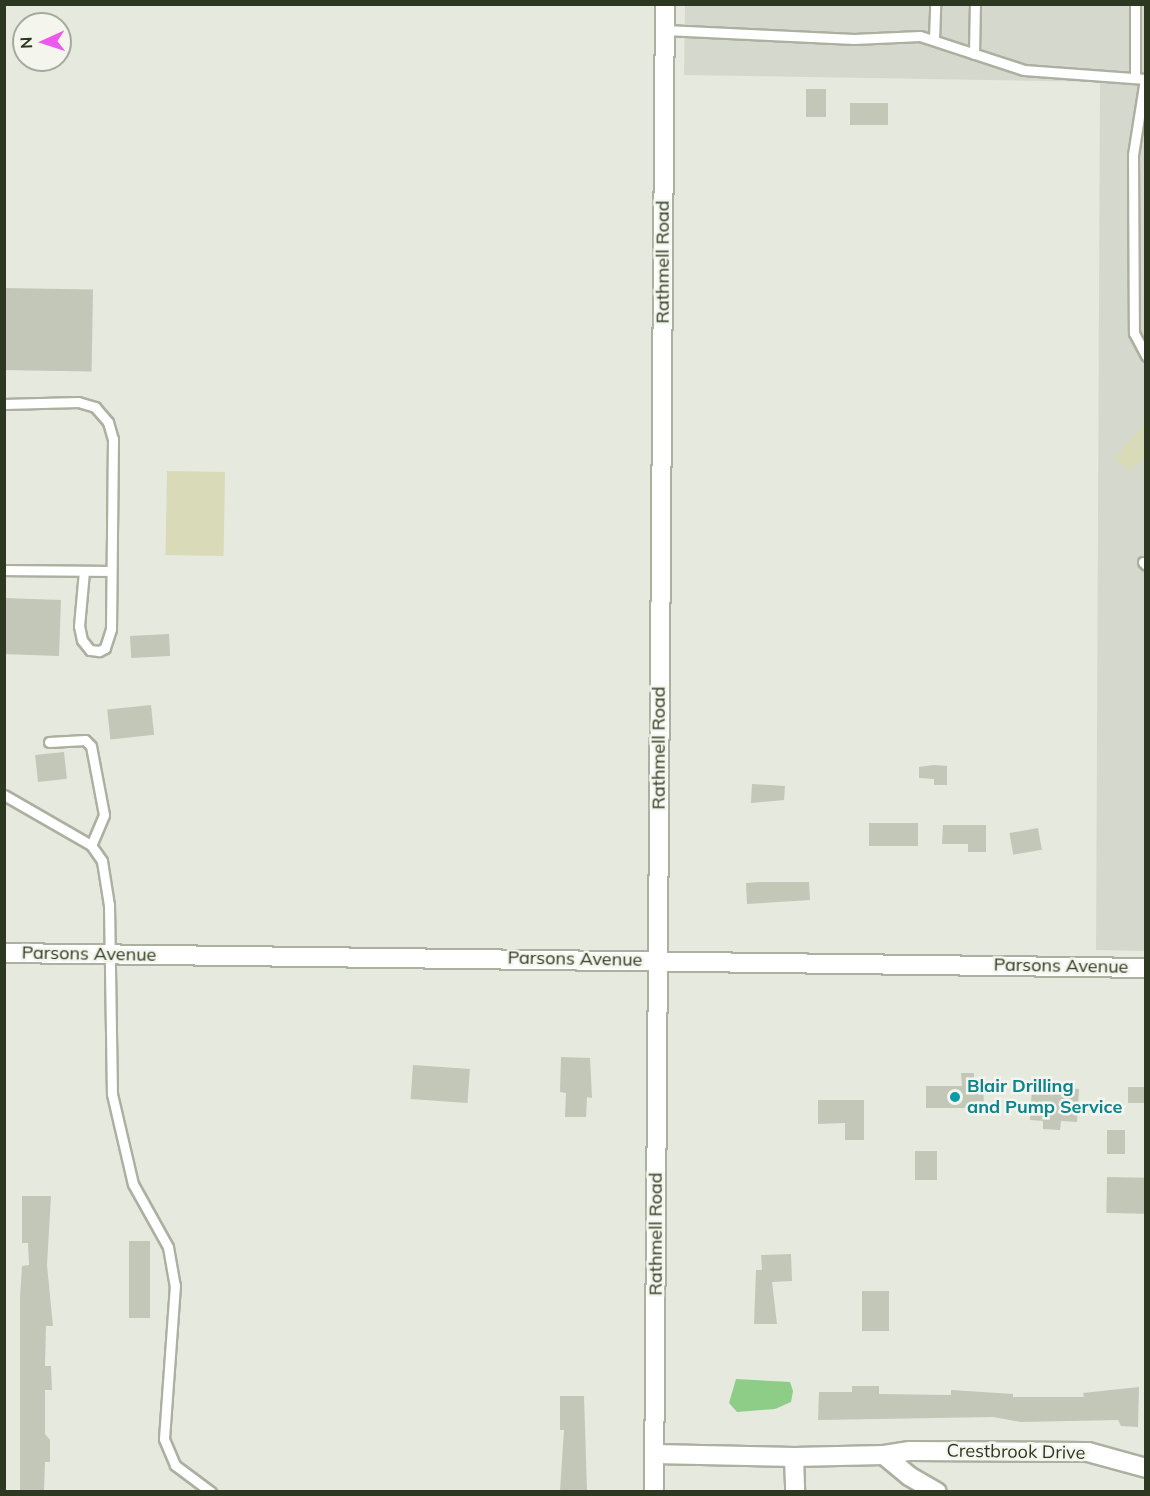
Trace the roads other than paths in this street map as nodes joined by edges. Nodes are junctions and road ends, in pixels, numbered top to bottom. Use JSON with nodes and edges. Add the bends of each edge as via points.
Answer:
{"nodes":[{"id":1,"x":665,"y":4,"type":"edge"},
{"id":2,"x":935,"y":4,"type":"edge"},
{"id":3,"x":975,"y":4,"type":"edge"},
{"id":4,"x":1135,"y":4,"type":"edge"},
{"id":5,"x":665,"y":30,"type":"junction"},
{"id":6,"x":934,"y":40,"type":"junction"},
{"id":7,"x":974,"y":54,"type":"junction"},
{"id":8,"x":1142,"y":78,"type":"edge"},
{"id":9,"x":1146,"y":356,"type":"edge"},
{"id":10,"x":4,"y":404,"type":"edge"},
{"id":11,"x":4,"y":570,"type":"edge"},
{"id":12,"x":84,"y":571,"type":"junction"},
{"id":13,"x":109,"y":573,"type":"junction"},
{"id":14,"x":49,"y":742,"type":"dead end"},
{"id":15,"x":4,"y":795,"type":"edge"},
{"id":16,"x":91,"y":845,"type":"junction"},
{"id":17,"x":4,"y":953,"type":"edge"},
{"id":18,"x":107,"y":954,"type":"junction"},
{"id":19,"x":658,"y":960,"type":"junction"},
{"id":20,"x":1146,"y":968,"type":"edge"},
{"id":21,"x":654,"y":1454,"type":"junction"},
{"id":22,"x":884,"y":1455,"type":"junction"},
{"id":23,"x":794,"y":1457,"type":"junction"},
{"id":24,"x":1146,"y":1468,"type":"edge"},
{"id":25,"x":211,"y":1491,"type":"edge"},
{"id":26,"x":654,"y":1491,"type":"edge"},
{"id":27,"x":795,"y":1491,"type":"edge"},
{"id":28,"x":937,"y":1491,"type":"edge"}],
"edges":[{"from":1,"to":5,"type":"street","name":"Rathmell Road"},
{"from":2,"to":6,"type":"lane"},
{"from":3,"to":7,"type":"lane"},
{"from":4,"to":8,"type":"lane"},
{"from":5,"to":6,"type":"lane","via":[[854,39],[920,36]]},
{"from":5,"to":19,"type":"street","name":"Rathmell Road"},
{"from":6,"to":7,"type":"lane"},
{"from":7,"to":8,"type":"lane","via":[[1024,70]]},
{"from":8,"to":9,"type":"lane","via":[[1132,155],[1134,333]]},
{"from":10,"to":13,"type":"lane","via":[[78,402],[95,408],[108,422],[113,439]]},
{"from":11,"to":12,"type":"lane"},
{"from":12,"to":13,"type":"lane"},
{"from":12,"to":13,"type":"lane","via":[[79,626],[82,640],[90,650],[99,651],[105,648],[111,629]]},
{"from":14,"to":16,"type":"lane","via":[[85,740],[91,746],[104,815]]},
{"from":15,"to":16,"type":"lane"},
{"from":16,"to":18,"type":"lane","via":[[102,861],[107,881]]},
{"from":17,"to":18,"type":"street","name":"Parsons Avenue"},
{"from":18,"to":19,"type":"street","name":"Parsons Avenue"},
{"from":18,"to":25,"type":"lane","via":[[112,1094],[118,1130],[133,1184],[168,1247],[175,1285],[164,1439],[175,1465]]},
{"from":19,"to":20,"type":"street","name":"Parsons Avenue"},
{"from":19,"to":21,"type":"street","name":"Rathmell Road"},
{"from":21,"to":23,"type":"street","name":"Crestbrook Drive"},
{"from":21,"to":26,"type":"street","name":"Rathmell Road"},
{"from":22,"to":23,"type":"street","name":"Crestbrook Drive"},
{"from":22,"to":24,"type":"street","name":"Crestbrook Drive","via":[[910,1451],[1088,1452]]},
{"from":22,"to":28,"type":"street","via":[[909,1476]]},
{"from":23,"to":27,"type":"street"}]}
